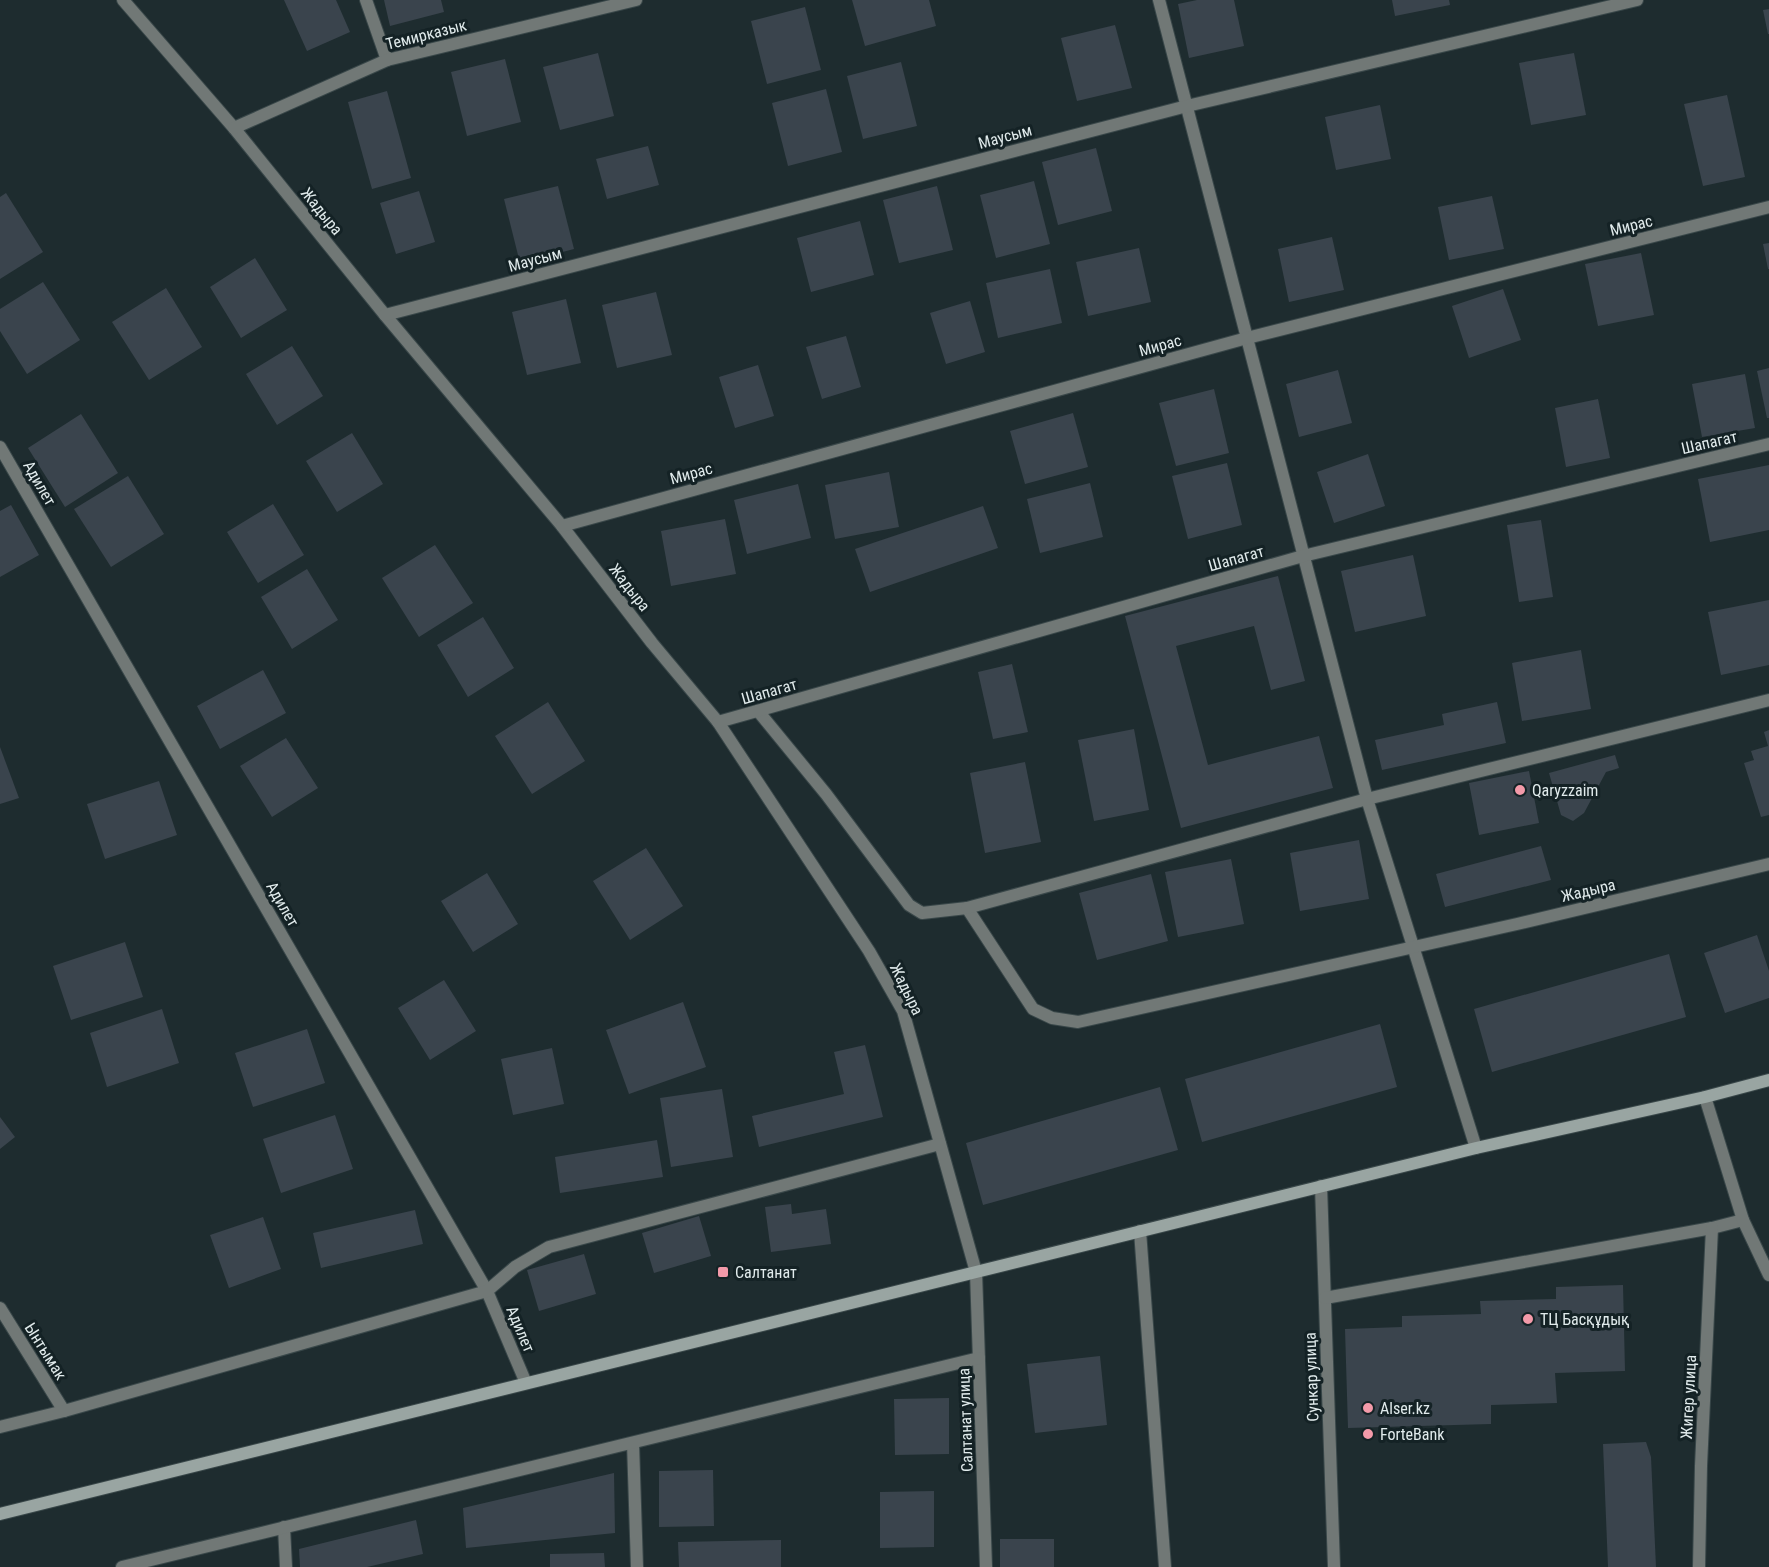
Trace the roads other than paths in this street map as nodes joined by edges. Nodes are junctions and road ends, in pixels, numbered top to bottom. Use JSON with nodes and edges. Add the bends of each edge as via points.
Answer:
{"nodes":[{"id":1,"x":123,"y":0,"type":"edge"},
{"id":2,"x":366,"y":0,"type":"edge"},
{"id":3,"x":636,"y":0,"type":"edge"},
{"id":4,"x":1159,"y":0,"type":"edge"},
{"id":5,"x":1636,"y":0,"type":"edge"},
{"id":6,"x":387,"y":60,"type":"junction"},
{"id":7,"x":1187,"y":106,"type":"junction"},
{"id":8,"x":234,"y":129,"type":"junction"},
{"id":9,"x":1769,"y":207,"type":"edge"},
{"id":10,"x":385,"y":315,"type":"junction"},
{"id":11,"x":1247,"y":338,"type":"junction"},
{"id":12,"x":1769,"y":444,"type":"edge"},
{"id":13,"x":0,"y":447,"type":"edge"},
{"id":14,"x":562,"y":526,"type":"junction"},
{"id":15,"x":1304,"y":556,"type":"junction"},
{"id":16,"x":1769,"y":700,"type":"edge"},
{"id":17,"x":758,"y":711,"type":"junction"},
{"id":18,"x":718,"y":722,"type":"junction"},
{"id":19,"x":1367,"y":799,"type":"junction"},
{"id":20,"x":1769,"y":864,"type":"edge"},
{"id":21,"x":967,"y":908,"type":"junction"},
{"id":22,"x":1414,"y":946,"type":"junction"},
{"id":23,"x":1769,"y":1080,"type":"edge"},
{"id":24,"x":1705,"y":1097,"type":"junction"},
{"id":25,"x":940,"y":1144,"type":"junction"},
{"id":26,"x":1476,"y":1148,"type":"junction"},
{"id":27,"x":1321,"y":1186,"type":"junction"},
{"id":28,"x":1743,"y":1220,"type":"junction"},
{"id":29,"x":1712,"y":1228,"type":"junction"},
{"id":30,"x":1140,"y":1231,"type":"junction"},
{"id":31,"x":976,"y":1272,"type":"junction"},
{"id":32,"x":1769,"y":1275,"type":"edge"},
{"id":33,"x":487,"y":1290,"type":"junction"},
{"id":34,"x":1325,"y":1298,"type":"junction"},
{"id":35,"x":0,"y":1308,"type":"edge"},
{"id":36,"x":979,"y":1358,"type":"junction"},
{"id":37,"x":526,"y":1383,"type":"junction"},
{"id":38,"x":64,"y":1411,"type":"junction"},
{"id":39,"x":0,"y":1427,"type":"edge"},
{"id":40,"x":633,"y":1443,"type":"junction"},
{"id":41,"x":0,"y":1514,"type":"edge"},
{"id":42,"x":284,"y":1527,"type":"junction"},
{"id":43,"x":122,"y":1567,"type":"edge"},
{"id":44,"x":286,"y":1567,"type":"edge"},
{"id":45,"x":637,"y":1567,"type":"edge"},
{"id":46,"x":986,"y":1567,"type":"edge"},
{"id":47,"x":1165,"y":1567,"type":"edge"},
{"id":48,"x":1334,"y":1567,"type":"edge"},
{"id":49,"x":1699,"y":1567,"type":"edge"}],
"edges":[{"from":1,"to":8,"type":"street","name":"Жадыра"},
{"from":2,"to":6,"type":"street"},
{"from":3,"to":6,"type":"street","name":"Темирказык"},
{"from":4,"to":7,"type":"street"},
{"from":5,"to":7,"type":"street","name":"Маусым"},
{"from":6,"to":8,"type":"street","name":"Темирказык"},
{"from":7,"to":10,"type":"street","name":"Маусым"},
{"from":7,"to":11,"type":"street"},
{"from":8,"to":10,"type":"street","name":"Жадыра"},
{"from":9,"to":11,"type":"street","name":"Мирас"},
{"from":10,"to":14,"type":"street","name":"Жадыра"},
{"from":11,"to":14,"type":"street","name":"Мирас"},
{"from":11,"to":15,"type":"street"},
{"from":12,"to":15,"type":"street","name":"Шапагат"},
{"from":13,"to":33,"type":"street","name":"Адилет"},
{"from":14,"to":18,"type":"street","name":"Жадыра"},
{"from":15,"to":17,"type":"street","name":"Шапагат"},
{"from":15,"to":19,"type":"street"},
{"from":16,"to":19,"type":"street"},
{"from":17,"to":18,"type":"street","name":"Шапагат"},
{"from":17,"to":21,"type":"street","via":[[909,905],[922,913]]},
{"from":18,"to":25,"type":"street","name":"Жадыра","via":[[869,951],[903,1011]]},
{"from":19,"to":21,"type":"street"},
{"from":19,"to":22,"type":"street"},
{"from":20,"to":22,"type":"street","name":"Жадыра"},
{"from":21,"to":22,"type":"street","name":"Жадыра","via":[[1033,1009],[1052,1018],[1078,1022]]},
{"from":22,"to":26,"type":"street"},
{"from":23,"to":24,"type":"main road"},
{"from":24,"to":26,"type":"main road"},
{"from":24,"to":28,"type":"street"},
{"from":25,"to":31,"type":"street","name":"Жадыра"},
{"from":25,"to":33,"type":"street","via":[[549,1247]]},
{"from":26,"to":27,"type":"main road"},
{"from":27,"to":30,"type":"main road"},
{"from":27,"to":34,"type":"street","name":"Сункар улица"},
{"from":28,"to":29,"type":"street"},
{"from":28,"to":32,"type":"street"},
{"from":29,"to":34,"type":"street"},
{"from":29,"to":49,"type":"street","name":"Жигер улица"},
{"from":30,"to":31,"type":"main road"},
{"from":30,"to":47,"type":"street"},
{"from":31,"to":36,"type":"street","name":"Салтанат улица"},
{"from":31,"to":37,"type":"main road"},
{"from":33,"to":37,"type":"street","name":"Адилет"},
{"from":33,"to":38,"type":"street"},
{"from":34,"to":48,"type":"street","name":"Сункар улица"},
{"from":35,"to":38,"type":"street","name":"Ынтымак"},
{"from":36,"to":40,"type":"street"},
{"from":36,"to":46,"type":"street","name":"Салтанат улица"},
{"from":37,"to":41,"type":"main road"},
{"from":38,"to":39,"type":"street"},
{"from":40,"to":42,"type":"street"},
{"from":40,"to":45,"type":"street"},
{"from":42,"to":43,"type":"street"},
{"from":42,"to":44,"type":"street"}]}
